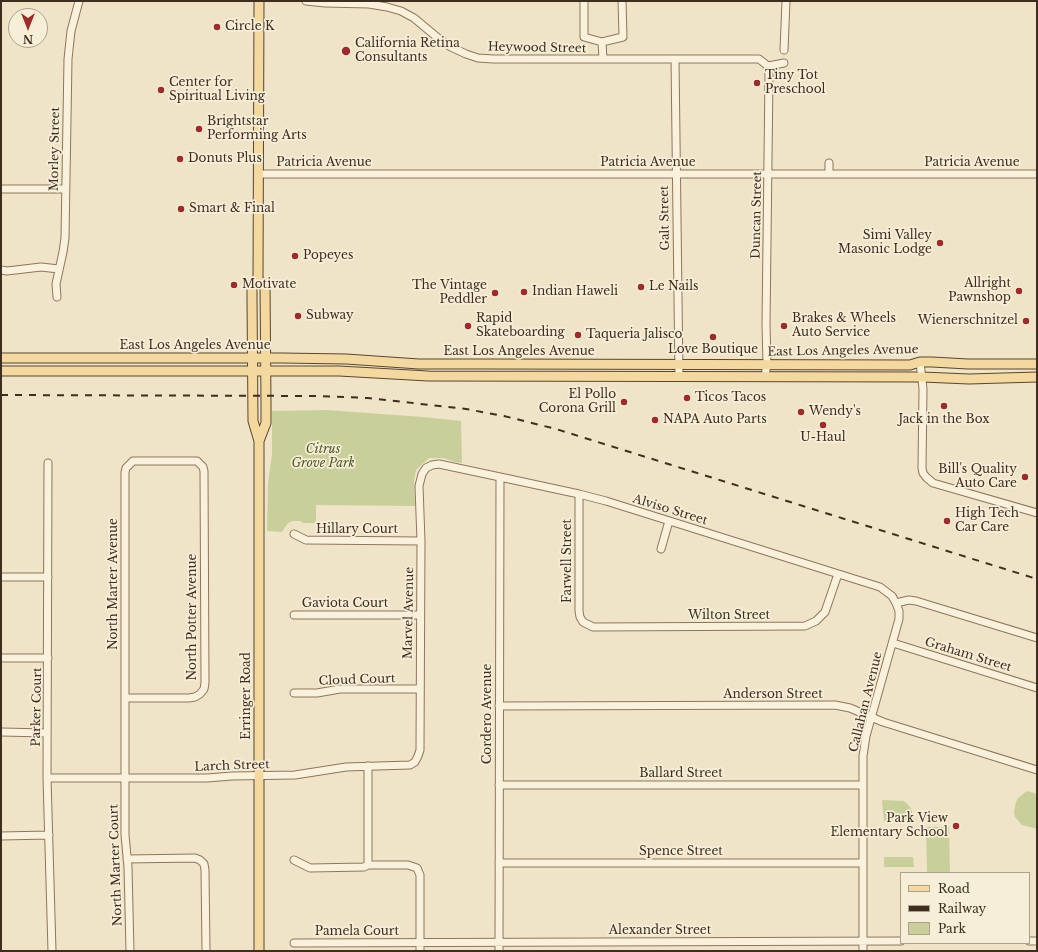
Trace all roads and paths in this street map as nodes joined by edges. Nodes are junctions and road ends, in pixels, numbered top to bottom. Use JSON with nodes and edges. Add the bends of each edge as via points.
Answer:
{"nodes":[{"id":1,"x":79,"y":1,"type":"edge"},
{"id":2,"x":259,"y":1,"type":"edge"},
{"id":3,"x":306,"y":1,"type":"edge"},
{"id":4,"x":584,"y":1,"type":"edge"},
{"id":5,"x":622,"y":1,"type":"edge"},
{"id":6,"x":786,"y":1,"type":"edge"},
{"id":7,"x":602,"y":42,"type":"junction"},
{"id":8,"x":784,"y":50,"type":"dead end"},
{"id":9,"x":603,"y":59,"type":"junction"},
{"id":10,"x":675,"y":59,"type":"junction"},
{"id":11,"x":784,"y":63,"type":"dead end"},
{"id":12,"x":768,"y":66,"type":"junction"},
{"id":13,"x":829,"y":163,"type":"dead end"},
{"id":14,"x":676,"y":173,"type":"junction"},
{"id":15,"x":259,"y":174,"type":"junction"},
{"id":16,"x":768,"y":174,"type":"junction"},
{"id":17,"x":829,"y":174,"type":"junction"},
{"id":18,"x":1037,"y":174,"type":"edge"},
{"id":19,"x":1,"y":189,"type":"edge"},
{"id":20,"x":65,"y":189,"type":"junction"},
{"id":21,"x":59,"y":269,"type":"junction"},
{"id":22,"x":1,"y":270,"type":"edge"},
{"id":23,"x":258,"y":280,"type":"junction"},
{"id":24,"x":57,"y":297,"type":"dead end"},
{"id":25,"x":1,"y":358,"type":"edge"},
{"id":26,"x":252,"y":358,"type":"junction"},
{"id":27,"x":265,"y":358,"type":"junction"},
{"id":28,"x":920,"y":362,"type":"junction"},
{"id":29,"x":678,"y":364,"type":"junction"},
{"id":30,"x":768,"y":364,"type":"junction"},
{"id":31,"x":1037,"y":364,"type":"edge"},
{"id":32,"x":1,"y":371,"type":"edge"},
{"id":33,"x":253,"y":371,"type":"junction"},
{"id":34,"x":266,"y":371,"type":"junction"},
{"id":35,"x":765,"y":376,"type":"junction"},
{"id":36,"x":679,"y":377,"type":"junction"},
{"id":37,"x":922,"y":377,"type":"junction"},
{"id":38,"x":1037,"y":377,"type":"edge"},
{"id":39,"x":259,"y":441,"type":"junction"},
{"id":40,"x":200,"y":463,"type":"joint"},
{"id":41,"x":48,"y":464,"type":"dead end"},
{"id":42,"x":428,"y":467,"type":"joint"},
{"id":43,"x":500,"y":477,"type":"junction"},
{"id":44,"x":579,"y":494,"type":"junction"},
{"id":45,"x":1037,"y":513,"type":"edge"},
{"id":46,"x":669,"y":521,"type":"junction"},
{"id":47,"x":294,"y":534,"type":"dead end"},
{"id":48,"x":421,"y":541,"type":"junction"},
{"id":49,"x":661,"y":549,"type":"dead end"},
{"id":50,"x":838,"y":574,"type":"junction"},
{"id":51,"x":1,"y":577,"type":"edge"},
{"id":52,"x":48,"y":577,"type":"junction"},
{"id":53,"x":896,"y":603,"type":"junction"},
{"id":54,"x":294,"y":615,"type":"dead end"},
{"id":55,"x":420,"y":615,"type":"junction"},
{"id":56,"x":588,"y":625,"type":"joint"},
{"id":57,"x":1037,"y":638,"type":"edge"},
{"id":58,"x":893,"y":643,"type":"junction"},
{"id":59,"x":1,"y":658,"type":"edge"},
{"id":60,"x":48,"y":658,"type":"junction"},
{"id":61,"x":1037,"y":688,"type":"edge"},
{"id":62,"x":420,"y":689,"type":"junction"},
{"id":63,"x":294,"y":693,"type":"dead end"},
{"id":64,"x":125,"y":698,"type":"junction"},
{"id":65,"x":499,"y":706,"type":"junction"},
{"id":66,"x":872,"y":718,"type":"junction"},
{"id":67,"x":1,"y":732,"type":"edge"},
{"id":68,"x":47,"y":733,"type":"junction"},
{"id":69,"x":415,"y":762,"type":"joint"},
{"id":70,"x":368,"y":766,"type":"junction"},
{"id":71,"x":1037,"y":770,"type":"edge"},
{"id":72,"x":259,"y":776,"type":"junction"},
{"id":73,"x":47,"y":778,"type":"junction"},
{"id":74,"x":125,"y":778,"type":"junction"},
{"id":75,"x":499,"y":785,"type":"junction"},
{"id":76,"x":862,"y":785,"type":"junction"},
{"id":77,"x":49,"y":835,"type":"junction"},
{"id":78,"x":1,"y":836,"type":"edge"},
{"id":79,"x":127,"y":858,"type":"junction"},
{"id":80,"x":294,"y":860,"type":"dead end"},
{"id":81,"x":499,"y":863,"type":"junction"},
{"id":82,"x":863,"y":863,"type":"junction"},
{"id":83,"x":368,"y":865,"type":"junction"},
{"id":84,"x":863,"y":941,"type":"junction"},
{"id":85,"x":900,"y":941,"type":"edge"},
{"id":86,"x":499,"y":942,"type":"junction"},
{"id":87,"x":294,"y":943,"type":"dead end"},
{"id":88,"x":420,"y":943,"type":"junction"},
{"id":89,"x":52,"y":951,"type":"edge"},
{"id":90,"x":130,"y":951,"type":"edge"},
{"id":91,"x":206,"y":951,"type":"edge"},
{"id":92,"x":259,"y":951,"type":"edge"},
{"id":93,"x":420,"y":951,"type":"edge"},
{"id":94,"x":499,"y":951,"type":"edge"},
{"id":95,"x":863,"y":951,"type":"edge"}],
"edges":[{"from":1,"to":20,"type":"street","name":"Morley Street","via":[[71,31],[68,59]]},
{"from":2,"to":15,"type":"main road","name":"Erringer Road"},
{"from":3,"to":9,"type":"street","name":"Heywood Street","via":[[369,4],[401,11],[452,47],[478,58]]},
{"from":4,"to":7,"type":"street","via":[[584,37]]},
{"from":5,"to":7,"type":"street","via":[[622,37]]},
{"from":6,"to":8,"type":"street"},
{"from":7,"to":9,"type":"street"},
{"from":9,"to":10,"type":"street","name":"Heywood Street"},
{"from":10,"to":12,"type":"street","name":"Heywood Street","via":[[759,59]]},
{"from":10,"to":14,"type":"street","name":"Galt Street"},
{"from":11,"to":12,"type":"street"},
{"from":12,"to":16,"type":"street","name":"Duncan Street"},
{"from":13,"to":17,"type":"street"},
{"from":14,"to":15,"type":"street","name":"Patricia Avenue"},
{"from":14,"to":16,"type":"street","name":"Patricia Avenue"},
{"from":14,"to":29,"type":"street","name":"Galt Street"},
{"from":15,"to":23,"type":"main road","name":"Erringer Road"},
{"from":16,"to":17,"type":"street","name":"Patricia Avenue"},
{"from":16,"to":30,"type":"street","name":"Duncan Street"},
{"from":17,"to":18,"type":"street","name":"Patricia Avenue"},
{"from":19,"to":20,"type":"street"},
{"from":20,"to":21,"type":"street","name":"Morley Street","via":[[65,238]]},
{"from":21,"to":22,"type":"street","via":[[41,267]]},
{"from":21,"to":24,"type":"street","name":"Morley Street"},
{"from":23,"to":26,"type":"main road","name":"Erringer Road","via":[[252,286]]},
{"from":23,"to":27,"type":"main road","name":"Erringer Road","via":[[265,285]]},
{"from":25,"to":26,"type":"main road","name":"East Los Angeles Avenue"},
{"from":26,"to":27,"type":"main road","name":"East Los Angeles Avenue"},
{"from":26,"to":33,"type":"main road","name":"Erringer Road"},
{"from":27,"to":29,"type":"main road","name":"East Los Angeles Avenue","via":[[346,359],[419,364]]},
{"from":27,"to":34,"type":"main road","name":"Erringer Road"},
{"from":28,"to":30,"type":"main road","name":"East Los Angeles Avenue"},
{"from":28,"to":31,"type":"main road","name":"East Los Angeles Avenue"},
{"from":28,"to":37,"type":"street"},
{"from":29,"to":30,"type":"main road","name":"East Los Angeles Avenue"},
{"from":29,"to":36,"type":"street","name":"Galt Street"},
{"from":30,"to":35,"type":"street","name":"Duncan Street"},
{"from":32,"to":33,"type":"main road","name":"East Los Angeles Avenue"},
{"from":33,"to":34,"type":"main road","name":"East Los Angeles Avenue"},
{"from":33,"to":39,"type":"main road","name":"Erringer Road","via":[[253,421]]},
{"from":34,"to":36,"type":"main road","name":"East Los Angeles Avenue","via":[[339,371],[428,376]]},
{"from":34,"to":39,"type":"main road","name":"Erringer Road","via":[[266,423]]},
{"from":35,"to":36,"type":"main road","name":"East Los Angeles Avenue"},
{"from":35,"to":37,"type":"main road","name":"East Los Angeles Avenue"},
{"from":37,"to":38,"type":"main road","name":"East Los Angeles Avenue"},
{"from":37,"to":45,"type":"street","via":[[922,468],[926,477],[934,482]]},
{"from":39,"to":72,"type":"main road","name":"Erringer Road"},
{"from":40,"to":64,"type":"street","name":"North Marter Avenue","via":[[193,460],[133,461],[126,468]]},
{"from":40,"to":64,"type":"street","name":"North Potter Avenue","via":[[204,471],[204,689],[200,694],[189,698]]},
{"from":41,"to":52,"type":"street","name":"Parker Court"},
{"from":42,"to":43,"type":"street","name":"Alviso Street","via":[[439,464]]},
{"from":42,"to":48,"type":"street","name":"Marvel Avenue","via":[[422,474],[419,486]]},
{"from":43,"to":44,"type":"street","name":"Alviso Street"},
{"from":43,"to":65,"type":"street","name":"Cordero Avenue"},
{"from":44,"to":46,"type":"street","name":"Alviso Street"},
{"from":44,"to":56,"type":"street","name":"Farwell Street","via":[[579,611],[583,622]]},
{"from":46,"to":49,"type":"street"},
{"from":46,"to":50,"type":"street","name":"Alviso Street"},
{"from":47,"to":48,"type":"street","name":"Hillary Court","via":[[306,540]]},
{"from":48,"to":55,"type":"street","name":"Marvel Avenue"},
{"from":50,"to":53,"type":"street","name":"Alviso Street","via":[[880,587],[887,591]]},
{"from":50,"to":56,"type":"street","name":"Wilton Street","via":[[825,612],[816,621],[805,626]]},
{"from":51,"to":52,"type":"street"},
{"from":52,"to":60,"type":"street","name":"Parker Court"},
{"from":53,"to":57,"type":"street","via":[[916,601]]},
{"from":53,"to":58,"type":"street","name":"Callahan Avenue","via":[[899,619]]},
{"from":54,"to":55,"type":"street","name":"Gaviota Court"},
{"from":55,"to":62,"type":"street","name":"Marvel Avenue"},
{"from":58,"to":61,"type":"street","name":"Graham Street"},
{"from":58,"to":66,"type":"street","name":"Callahan Avenue"},
{"from":59,"to":60,"type":"street"},
{"from":60,"to":68,"type":"street","name":"Parker Court"},
{"from":62,"to":63,"type":"street","name":"Cloud Court","via":[[340,689]]},
{"from":62,"to":69,"type":"street","name":"Marvel Avenue","via":[[420,750]]},
{"from":64,"to":74,"type":"street","name":"North Marter Avenue"},
{"from":65,"to":66,"type":"street","name":"Anderson Street","via":[[835,706],[850,708]]},
{"from":65,"to":75,"type":"street","name":"Cordero Avenue"},
{"from":66,"to":71,"type":"street","name":"Anderson Street"},
{"from":66,"to":76,"type":"street","name":"Callahan Avenue","via":[[863,756]]},
{"from":67,"to":68,"type":"street"},
{"from":68,"to":73,"type":"street","name":"Parker Court"},
{"from":69,"to":70,"type":"street","name":"Larch Street","via":[[405,766]]},
{"from":70,"to":72,"type":"street","name":"Larch Street","via":[[295,775]]},
{"from":70,"to":83,"type":"street"},
{"from":72,"to":74,"type":"street","name":"Larch Street"},
{"from":72,"to":92,"type":"main road","name":"Erringer Road"},
{"from":73,"to":74,"type":"street","name":"Larch Street"},
{"from":73,"to":77,"type":"street","name":"Parker Court"},
{"from":74,"to":79,"type":"street","name":"North Marter Court"},
{"from":75,"to":76,"type":"street","name":"Ballard Street"},
{"from":75,"to":81,"type":"street","name":"Cordero Avenue"},
{"from":76,"to":82,"type":"street","name":"Callahan Avenue"},
{"from":77,"to":78,"type":"street"},
{"from":77,"to":89,"type":"street","name":"Parker Court"},
{"from":79,"to":90,"type":"street","name":"North Marter Court"},
{"from":79,"to":91,"type":"street","via":[[195,858],[204,864]]},
{"from":80,"to":83,"type":"street","via":[[310,868]]},
{"from":81,"to":82,"type":"street","name":"Spence Street"},
{"from":81,"to":86,"type":"street","name":"Cordero Avenue"},
{"from":82,"to":84,"type":"street","name":"Callahan Avenue"},
{"from":83,"to":88,"type":"street","via":[[408,865],[417,868],[420,875]]},
{"from":84,"to":85,"type":"street","name":"Alexander Street"},
{"from":84,"to":86,"type":"street","name":"Alexander Street"},
{"from":84,"to":95,"type":"street","name":"Callahan Avenue"},
{"from":86,"to":88,"type":"street","name":"Alexander Street"},
{"from":86,"to":94,"type":"street","name":"Cordero Avenue"},
{"from":87,"to":88,"type":"street","name":"Pamela Court"},
{"from":88,"to":93,"type":"street"}]}
